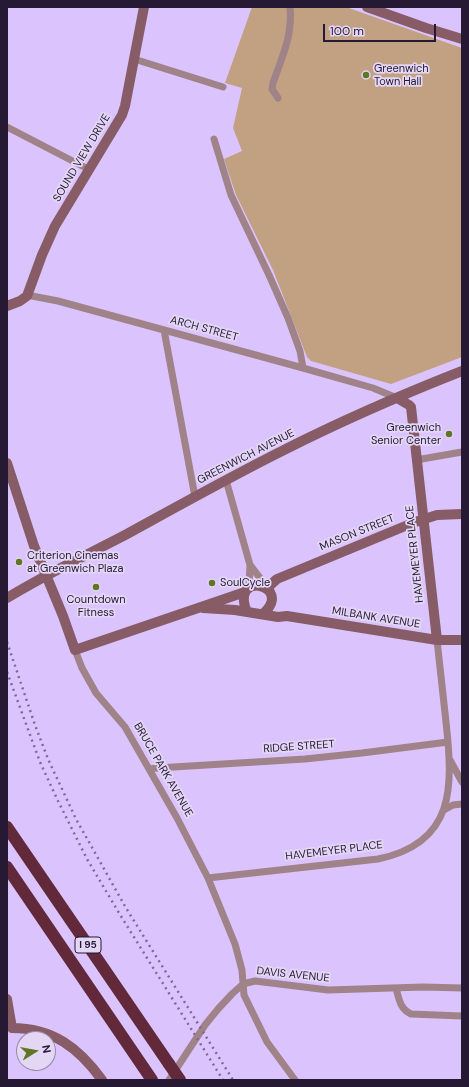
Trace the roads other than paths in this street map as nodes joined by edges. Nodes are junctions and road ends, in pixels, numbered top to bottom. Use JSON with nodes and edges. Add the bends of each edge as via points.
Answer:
{"nodes":[{"id":1,"x":144,"y":7,"type":"edge"},
{"id":2,"x":290,"y":7,"type":"edge"},
{"id":3,"x":367,"y":7,"type":"edge"},
{"id":4,"x":462,"y":39,"type":"edge"},
{"id":5,"x":134,"y":59,"type":"junction"},
{"id":6,"x":223,"y":87,"type":"dead end"},
{"id":7,"x":278,"y":98,"type":"dead end"},
{"id":8,"x":7,"y":128,"type":"edge"},
{"id":9,"x":214,"y":139,"type":"dead end"},
{"id":10,"x":90,"y":170,"type":"junction"},
{"id":11,"x":28,"y":293,"type":"junction"},
{"id":12,"x":7,"y":306,"type":"edge"},
{"id":13,"x":164,"y":330,"type":"junction"},
{"id":14,"x":303,"y":368,"type":"junction"},
{"id":15,"x":462,"y":371,"type":"edge"},
{"id":16,"x":397,"y":398,"type":"junction"},
{"id":17,"x":462,"y":452,"type":"edge"},
{"id":18,"x":416,"y":460,"type":"junction"},
{"id":19,"x":7,"y":463,"type":"edge"},
{"id":20,"x":226,"y":480,"type":"junction"},
{"id":21,"x":195,"y":497,"type":"junction"},
{"id":22,"x":462,"y":514,"type":"edge"},
{"id":23,"x":423,"y":520,"type":"junction"},
{"id":24,"x":250,"y":565,"type":"junction"},
{"id":25,"x":46,"y":576,"type":"junction"},
{"id":26,"x":265,"y":587,"type":"junction"},
{"id":27,"x":247,"y":589,"type":"junction"},
{"id":28,"x":7,"y":598,"type":"edge"},
{"id":29,"x":272,"y":598,"type":"junction"},
{"id":30,"x":199,"y":608,"type":"junction"},
{"id":31,"x":247,"y":612,"type":"junction"},
{"id":32,"x":263,"y":614,"type":"junction"},
{"id":33,"x":287,"y":616,"type":"junction"},
{"id":34,"x":436,"y":640,"type":"junction"},
{"id":35,"x":462,"y":640,"type":"edge"},
{"id":36,"x":75,"y":650,"type":"junction"},
{"id":37,"x":448,"y":742,"type":"junction"},
{"id":38,"x":449,"y":758,"type":"junction"},
{"id":39,"x":150,"y":769,"type":"junction"},
{"id":40,"x":462,"y":782,"type":"edge"},
{"id":41,"x":462,"y":804,"type":"edge"},
{"id":42,"x":443,"y":812,"type":"junction"},
{"id":43,"x":7,"y":827,"type":"edge"},
{"id":44,"x":7,"y":867,"type":"edge"},
{"id":45,"x":208,"y":878,"type":"junction"},
{"id":46,"x":243,"y":984,"type":"junction"},
{"id":47,"x":396,"y":988,"type":"junction"},
{"id":48,"x":462,"y":988,"type":"edge"},
{"id":49,"x":7,"y":999,"type":"edge"},
{"id":50,"x":462,"y":1016,"type":"edge"},
{"id":51,"x":10,"y":1028,"type":"edge"},
{"id":52,"x":102,"y":1080,"type":"edge"},
{"id":53,"x":152,"y":1080,"type":"edge"},
{"id":54,"x":169,"y":1080,"type":"edge"},
{"id":55,"x":180,"y":1080,"type":"edge"},
{"id":56,"x":295,"y":1080,"type":"edge"}],
"edges":[{"from":1,"to":5,"type":"main road","name":"SOUND VIEW DRIVE"},
{"from":2,"to":7,"type":"street","via":[[290,34],[272,88]]},
{"from":3,"to":4,"type":"main road"},
{"from":5,"to":6,"type":"street"},
{"from":5,"to":10,"type":"main road","name":"SOUND VIEW DRIVE","via":[[122,115]]},
{"from":8,"to":10,"type":"street"},
{"from":9,"to":14,"type":"street","via":[[231,196],[288,318],[300,350]]},
{"from":10,"to":11,"type":"main road","name":"SOUND VIEW DRIVE","via":[[55,226]]},
{"from":11,"to":12,"type":"main road","via":[[20,301]]},
{"from":11,"to":13,"type":"street","name":"ARCH STREET"},
{"from":13,"to":14,"type":"street","name":"ARCH STREET"},
{"from":13,"to":21,"type":"street"},
{"from":14,"to":16,"type":"street","name":"ARCH STREET","via":[[373,388]]},
{"from":15,"to":16,"type":"main road","name":"GREENWICH AVENUE"},
{"from":16,"to":18,"type":"main road","name":"HAVEMEYER PLACE","via":[[411,407]]},
{"from":16,"to":20,"type":"main road","name":"GREENWICH AVENUE"},
{"from":17,"to":18,"type":"street"},
{"from":18,"to":23,"type":"main road","name":"HAVEMEYER PLACE"},
{"from":19,"to":25,"type":"main road","name":"BRUCE PARK AVENUE"},
{"from":20,"to":21,"type":"main road","name":"GREENWICH AVENUE"},
{"from":20,"to":24,"type":"street"},
{"from":21,"to":25,"type":"main road","name":"GREENWICH AVENUE"},
{"from":22,"to":23,"type":"main road","name":"MASON STREET","via":[[437,515]]},
{"from":23,"to":26,"type":"main road","name":"MASON STREET","via":[[277,579]]},
{"from":23,"to":34,"type":"main road","name":"HAVEMEYER PLACE"},
{"from":24,"to":26,"type":"street"},
{"from":24,"to":27,"type":"street"},
{"from":25,"to":28,"type":"main road","name":"GREENWICH AVENUE"},
{"from":25,"to":36,"type":"main road","name":"BRUCE PARK AVENUE"},
{"from":26,"to":27,"type":"main road","via":[[255,585]]},
{"from":26,"to":29,"type":"main road"},
{"from":27,"to":30,"type":"main road"},
{"from":27,"to":31,"type":"main road","via":[[243,596]]},
{"from":29,"to":32,"type":"main road","via":[[268,610]]},
{"from":29,"to":33,"type":"main road"},
{"from":30,"to":31,"type":"main road"},
{"from":30,"to":36,"type":"main road"},
{"from":31,"to":32,"type":"main road"},
{"from":32,"to":33,"type":"main road","name":"MILBANK AVENUE"},
{"from":33,"to":34,"type":"main road","name":"MILBANK AVENUE"},
{"from":34,"to":35,"type":"main road","name":"MILBANK AVENUE"},
{"from":34,"to":37,"type":"street","name":"HAVEMEYER PLACE"},
{"from":36,"to":39,"type":"street","name":"BRUCE PARK AVENUE","via":[[96,693],[125,727]]},
{"from":37,"to":38,"type":"street","name":"HAVEMEYER PLACE"},
{"from":37,"to":39,"type":"street","name":"RIDGE STREET","via":[[319,757]]},
{"from":38,"to":40,"type":"street"},
{"from":38,"to":42,"type":"street","name":"HAVEMEYER PLACE","via":[[448,791]]},
{"from":39,"to":45,"type":"street","name":"BRUCE PARK AVENUE"},
{"from":41,"to":42,"type":"street","via":[[453,805]]},
{"from":42,"to":45,"type":"street","name":"HAVEMEYER PLACE","via":[[432,831],[414,847],[392,856]]},
{"from":43,"to":55,"type":"highway","number":"I 95","bridge":true},
{"from":44,"to":53,"type":"highway","number":"I 95"},
{"from":45,"to":46,"type":"street","name":"BRUCE PARK AVENUE","via":[[240,960]]},
{"from":46,"to":47,"type":"street","name":"DAVIS AVENUE","via":[[255,981],[328,990]]},
{"from":46,"to":54,"type":"street","name":"DAVIS AVENUE","via":[[205,1025]]},
{"from":46,"to":56,"type":"street","name":"BRUCE PARK AVENUE","via":[[244,995],[267,1042]]},
{"from":47,"to":48,"type":"street","name":"DAVIS AVENUE"},
{"from":47,"to":50,"type":"street","via":[[401,1007],[411,1014]]},
{"from":49,"to":51,"type":"main road"},
{"from":51,"to":52,"type":"main road","via":[[43,1032],[62,1040],[87,1060]]}]}
